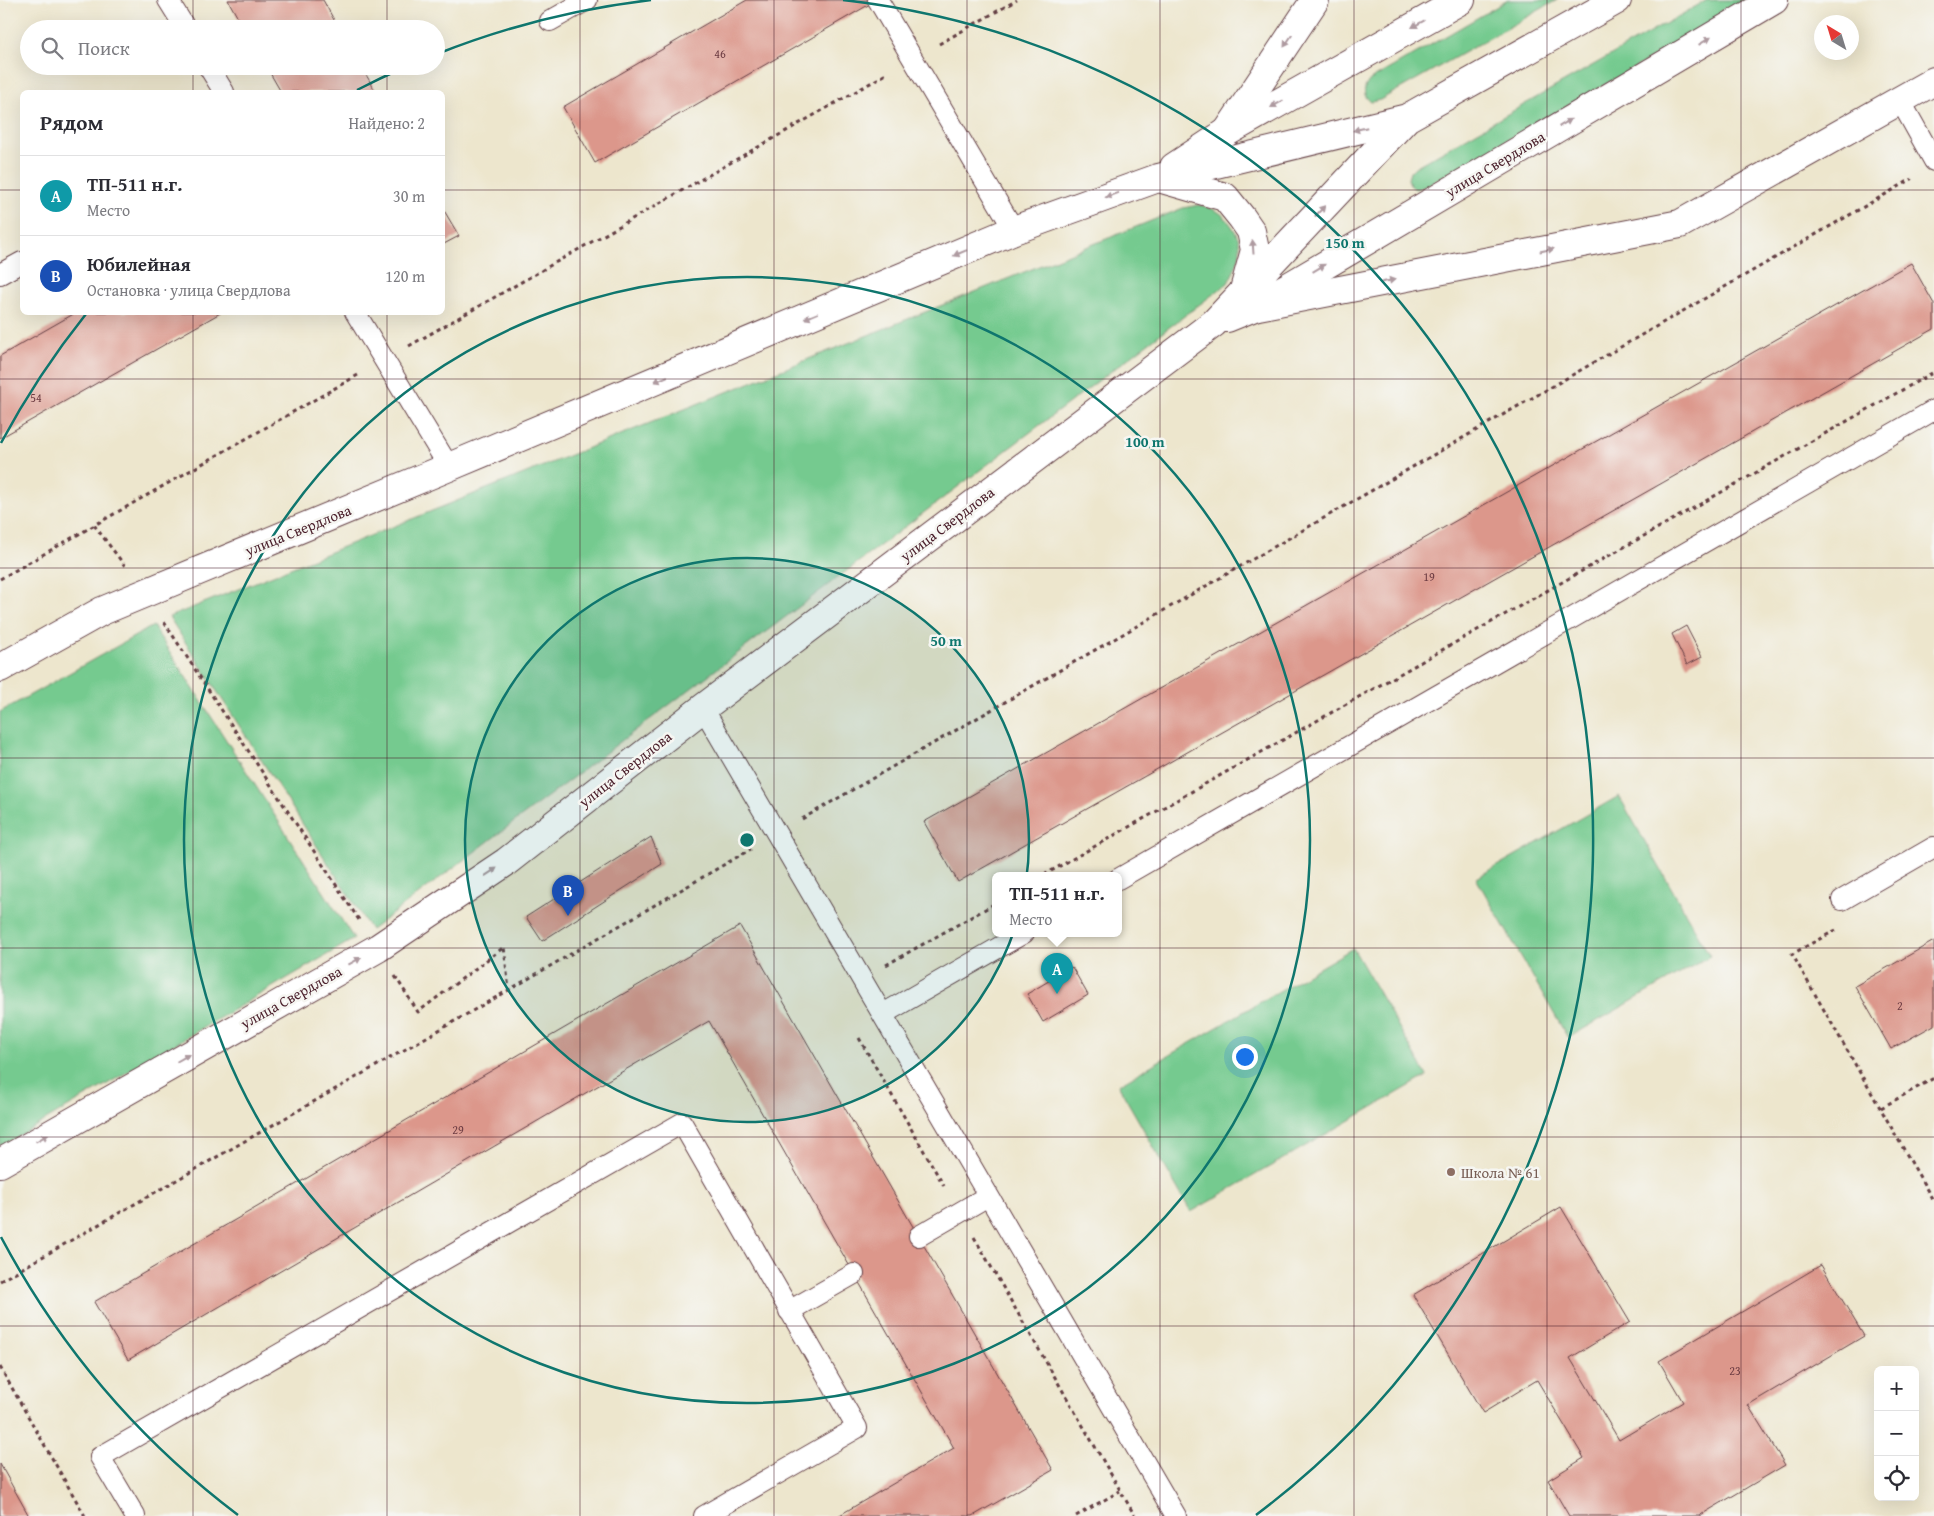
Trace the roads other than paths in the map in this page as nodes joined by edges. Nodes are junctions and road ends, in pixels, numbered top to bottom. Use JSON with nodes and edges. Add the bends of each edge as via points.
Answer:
{"nodes":[{"id":1,"x":168,"y":0,"type":"edge"},
{"id":2,"x":587,"y":0,"type":"edge"},
{"id":3,"x":878,"y":0,"type":"edge"},
{"id":4,"x":1315,"y":0,"type":"edge"},
{"id":5,"x":1461,"y":0,"type":"edge"},
{"id":6,"x":1618,"y":0,"type":"edge"},
{"id":7,"x":1774,"y":0,"type":"edge"},
{"id":8,"x":180,"y":20,"type":"edge"},
{"id":9,"x":550,"y":21,"type":"dead end"},
{"id":10,"x":214,"y":75,"type":"edge"},
{"id":11,"x":1934,"y":81,"type":"edge"},
{"id":12,"x":223,"y":90,"type":"edge"},
{"id":13,"x":1900,"y":100,"type":"junction"},
{"id":14,"x":1407,"y":118,"type":"junction"},
{"id":15,"x":1227,"y":132,"type":"junction"},
{"id":16,"x":1934,"y":161,"type":"edge"},
{"id":17,"x":1158,"y":178,"type":"junction"},
{"id":18,"x":1014,"y":230,"type":"junction"},
{"id":19,"x":20,"y":263,"type":"edge"},
{"id":20,"x":0,"y":274,"type":"edge"},
{"id":21,"x":1248,"y":300,"type":"junction"},
{"id":22,"x":357,"y":315,"type":"edge"},
{"id":23,"x":1934,"y":410,"type":"edge"},
{"id":24,"x":449,"y":467,"type":"junction"},
{"id":25,"x":0,"y":668,"type":"edge"},
{"id":26,"x":703,"y":708,"type":"junction"},
{"id":27,"x":1934,"y":847,"type":"edge"},
{"id":28,"x":1122,"y":877,"type":"edge"},
{"id":29,"x":1842,"y":900,"type":"dead end"},
{"id":30,"x":1017,"y":937,"type":"edge"},
{"id":31,"x":883,"y":1014,"type":"junction"},
{"id":32,"x":0,"y":1163,"type":"edge"},
{"id":33,"x":988,"y":1196,"type":"junction"},
{"id":34,"x":919,"y":1236,"type":"dead end"},
{"id":35,"x":854,"y":1274,"type":"dead end"},
{"id":36,"x":789,"y":1311,"type":"junction"},
{"id":37,"x":135,"y":1516,"type":"edge"},
{"id":38,"x":704,"y":1516,"type":"edge"},
{"id":39,"x":1176,"y":1516,"type":"edge"}],
"edges":[{"from":1,"to":8,"type":"lane"},
{"from":2,"to":9,"type":"lane"},
{"from":3,"to":18,"type":"lane"},
{"from":4,"to":15,"type":"main road","one_way":true},
{"from":5,"to":15,"type":"main road","name":"улица Свердлова","one_way":true},
{"from":6,"to":14,"type":"main road","name":"улица Свердлова"},
{"from":21,"to":7,"type":"main road","name":"улица Свердлова","one_way":true},
{"from":10,"to":12,"type":"lane"},
{"from":11,"to":13,"type":"main road"},
{"from":13,"to":16,"type":"lane"},
{"from":21,"to":13,"type":"main road","one_way":true,"via":[[1680,224]]},
{"from":14,"to":17,"type":"main road","name":"улица Свердлова","one_way":true},
{"from":21,"to":14,"type":"main road","name":"улица Свердлова","one_way":true},
{"from":15,"to":17,"type":"main road","name":"улица Свердлова"},
{"from":17,"to":18,"type":"main road","name":"улица Свердлова","one_way":true},
{"from":21,"to":17,"type":"main road","one_way":true,"via":[[1255,250],[1251,231],[1242,218],[1225,197]]},
{"from":18,"to":24,"type":"main road","name":"улица Свердлова","one_way":true},
{"from":19,"to":20,"type":"lane"},
{"from":21,"to":26,"type":"main road","name":"улица Свердлова"},
{"from":22,"to":24,"type":"lane"},
{"from":23,"to":28,"type":"lane"},
{"from":24,"to":25,"type":"main road","name":"улица Свердлова","via":[[102,610]]},
{"from":26,"to":31,"type":"lane"},
{"from":32,"to":26,"type":"main road","name":"улица Свердлова","one_way":true,"via":[[378,948],[506,862]]},
{"from":27,"to":29,"type":"lane"},
{"from":30,"to":31,"type":"lane"},
{"from":31,"to":33,"type":"lane"},
{"from":33,"to":34,"type":"lane"},
{"from":33,"to":39,"type":"lane"},
{"from":35,"to":36,"type":"lane"},
{"from":36,"to":37,"type":"lane","via":[[682,1123],[100,1456]]},
{"from":36,"to":38,"type":"lane","via":[[857,1428]]}]}
